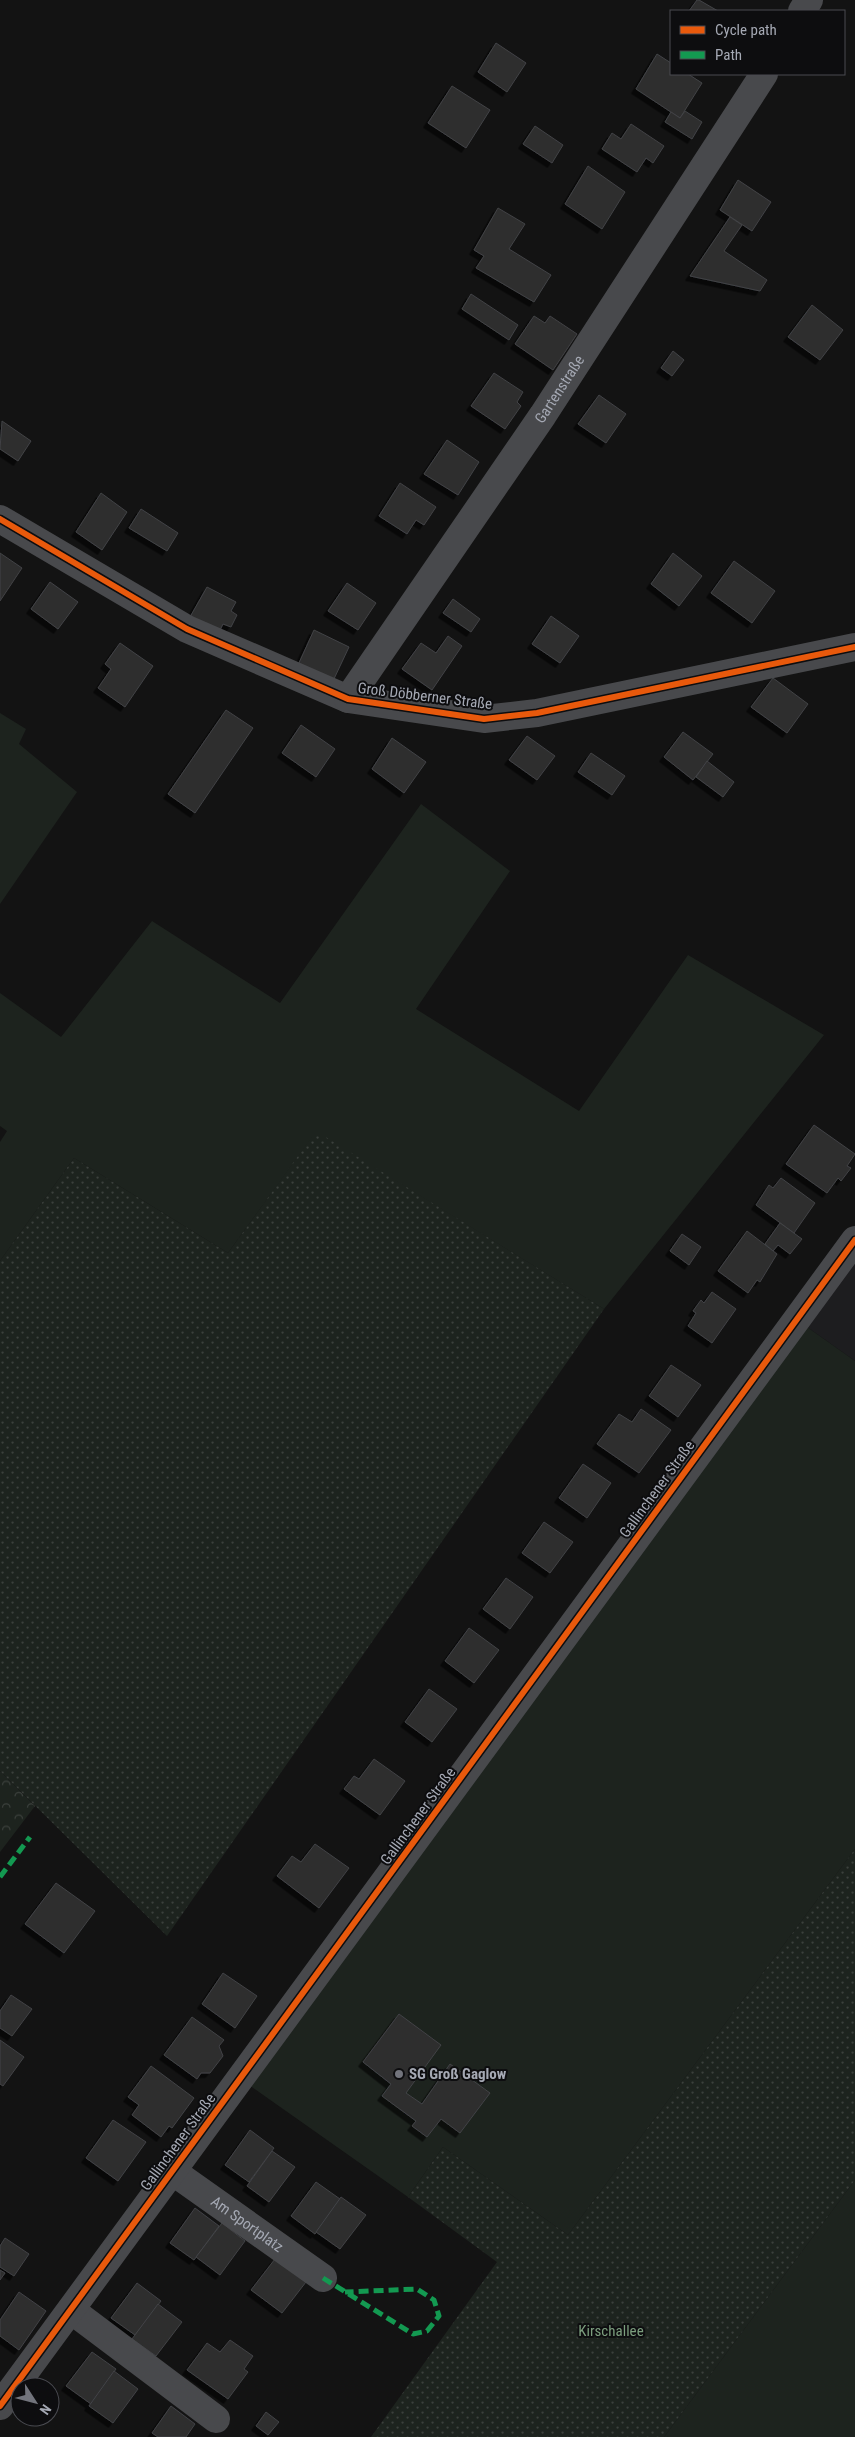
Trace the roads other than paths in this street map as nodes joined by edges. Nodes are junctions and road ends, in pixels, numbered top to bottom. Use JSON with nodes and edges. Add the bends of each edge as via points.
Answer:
{"nodes":[{"id":1,"x":763,"y":75,"type":"edge"},
{"id":2,"x":0,"y":519,"type":"edge"},
{"id":3,"x":855,"y":647,"type":"edge"},
{"id":4,"x":348,"y":699,"type":"junction"},
{"id":5,"x":855,"y":1240,"type":"edge"},
{"id":6,"x":172,"y":2171,"type":"junction"},
{"id":7,"x":323,"y":2278,"type":"dead end"},
{"id":8,"x":71,"y":2310,"type":"junction"},
{"id":9,"x":0,"y":2406,"type":"edge"},
{"id":10,"x":216,"y":2419,"type":"dead end"}],
"edges":[{"from":1,"to":4,"type":"street","name":"Gartenstraße","via":[[543,414]]},
{"from":2,"to":4,"type":"street","name":"Groß Döbberner Straße","via":[[187,629]]},
{"from":3,"to":4,"type":"street","name":"Groß Döbberner Straße","via":[[537,713],[484,719]]},
{"from":5,"to":6,"type":"street","name":"Gallinchener Straße"},
{"from":6,"to":7,"type":"street","name":"Am Sportplatz"},
{"from":6,"to":8,"type":"street","name":"Gallinchener Straße"},
{"from":8,"to":9,"type":"street","name":"Gallinchener Straße"},
{"from":8,"to":10,"type":"street"}]}
